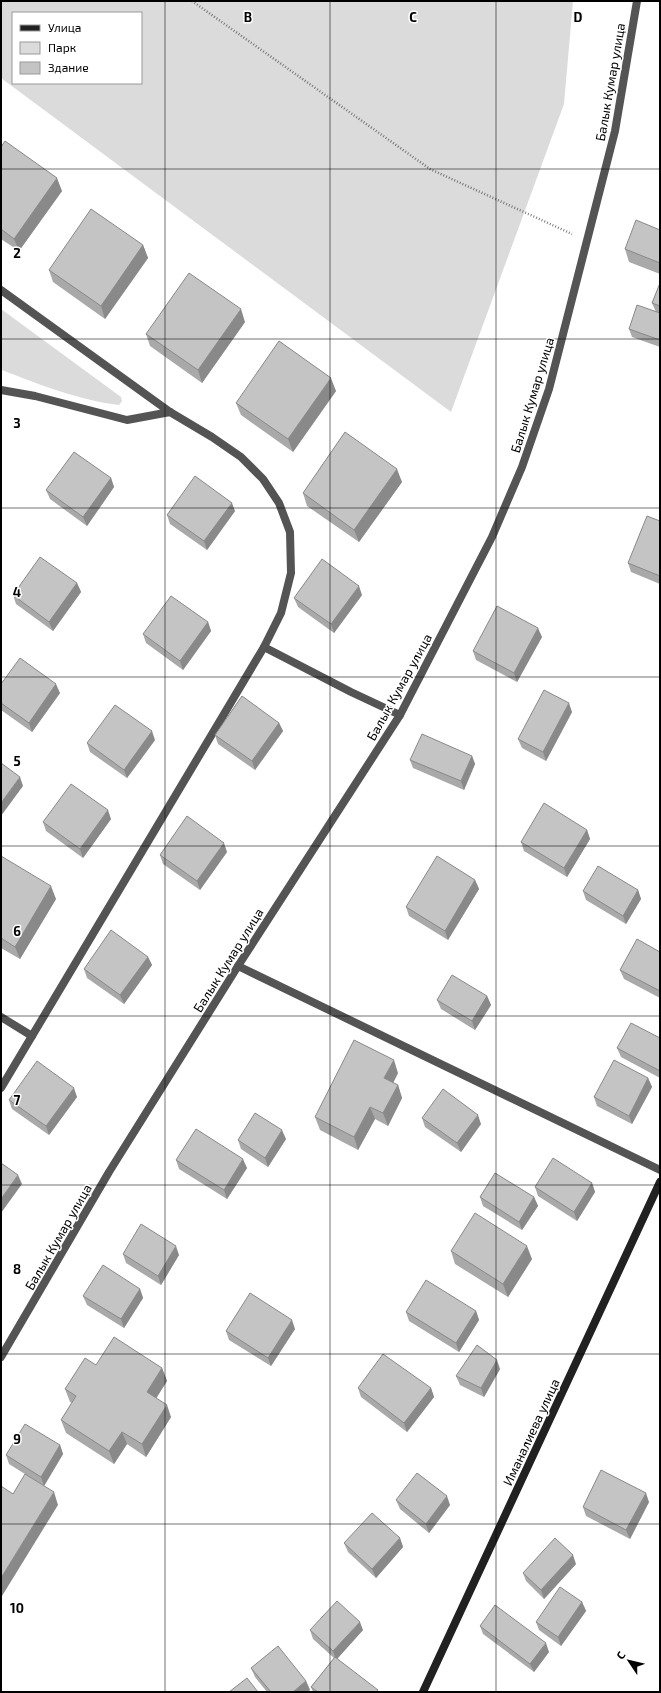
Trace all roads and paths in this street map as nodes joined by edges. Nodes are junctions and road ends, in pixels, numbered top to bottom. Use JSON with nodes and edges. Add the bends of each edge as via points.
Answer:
{"nodes":[{"id":1,"x":192,"y":1,"type":"edge"},
{"id":2,"x":636,"y":1,"type":"edge"},
{"id":3,"x":587,"y":241,"type":"junction"},
{"id":4,"x":1,"y":290,"type":"edge"},
{"id":5,"x":1,"y":390,"type":"edge"},
{"id":6,"x":170,"y":412,"type":"junction"},
{"id":7,"x":264,"y":647,"type":"junction"},
{"id":8,"x":400,"y":715,"type":"junction"},
{"id":9,"x":238,"y":966,"type":"junction"},
{"id":10,"x":1,"y":1017,"type":"edge"},
{"id":11,"x":32,"y":1036,"type":"junction"},
{"id":12,"x":1,"y":1088,"type":"edge"},
{"id":13,"x":660,"y":1170,"type":"edge"},
{"id":14,"x":660,"y":1182,"type":"edge"},
{"id":15,"x":1,"y":1357,"type":"edge"},
{"id":16,"x":423,"y":1692,"type":"edge"}],
"edges":[{"from":1,"to":3,"type":"path","via":[[430,169]]},
{"from":2,"to":3,"type":"street","name":"Балык Кумар улица","via":[[615,131]]},
{"from":3,"to":8,"type":"street","name":"Балык Кумар улица","via":[[549,389],[522,467],[492,537]]},
{"from":4,"to":6,"type":"street"},
{"from":5,"to":6,"type":"street","via":[[35,396],[127,420]]},
{"from":6,"to":7,"type":"street","via":[[241,457],[263,479],[279,503],[290,532],[292,573],[281,613]]},
{"from":7,"to":8,"type":"street"},
{"from":7,"to":11,"type":"street"},
{"from":8,"to":9,"type":"street","name":"Балык Кумар улица"},
{"from":9,"to":13,"type":"street"},
{"from":9,"to":15,"type":"street","name":"Балык Кумар улица","via":[[109,1172]]},
{"from":10,"to":11,"type":"street"},
{"from":11,"to":12,"type":"street"},
{"from":14,"to":16,"type":"street","name":"Иманалиева улица"}]}
